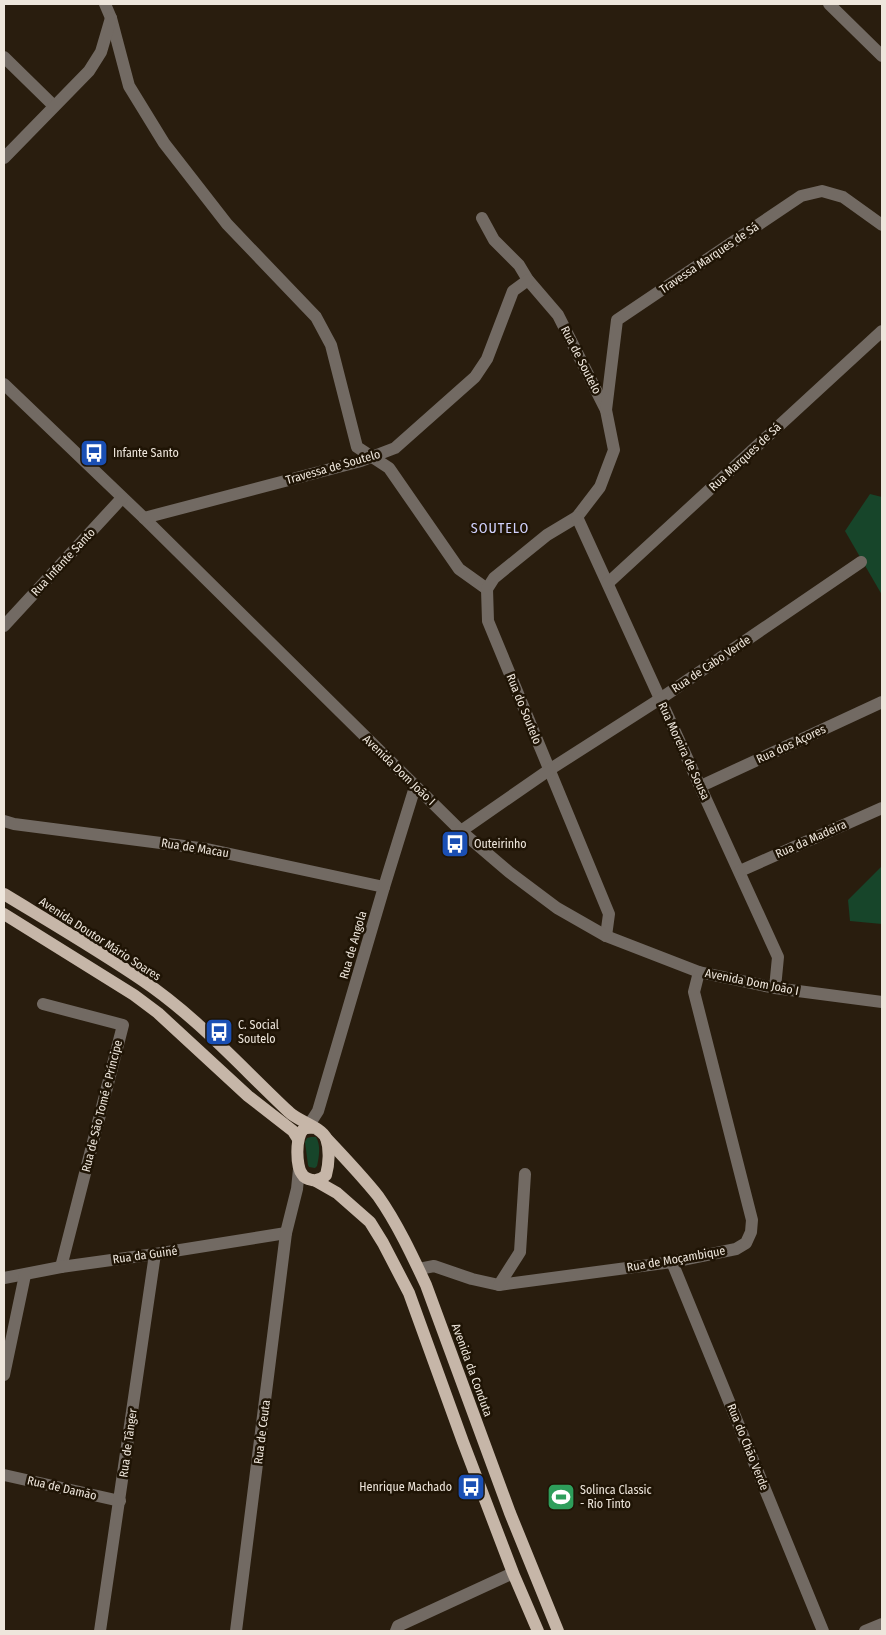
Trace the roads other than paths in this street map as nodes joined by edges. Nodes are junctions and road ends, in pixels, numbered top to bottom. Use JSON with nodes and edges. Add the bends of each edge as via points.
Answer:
{"nodes":[{"id":1,"x":104,"y":4,"type":"edge"},
{"id":2,"x":112,"y":4,"type":"edge"},
{"id":3,"x":830,"y":4,"type":"edge"},
{"id":4,"x":111,"y":18,"type":"junction"},
{"id":5,"x":882,"y":56,"type":"edge"},
{"id":6,"x":4,"y":57,"type":"edge"},
{"id":7,"x":54,"y":106,"type":"junction"},
{"id":8,"x":4,"y":158,"type":"edge"},
{"id":9,"x":482,"y":218,"type":"dead end"},
{"id":10,"x":882,"y":224,"type":"edge"},
{"id":11,"x":528,"y":280,"type":"junction"},
{"id":12,"x":882,"y":331,"type":"edge"},
{"id":13,"x":4,"y":384,"type":"edge"},
{"id":14,"x":606,"y":410,"type":"junction"},
{"id":15,"x":374,"y":456,"type":"junction"},
{"id":16,"x":122,"y":498,"type":"junction"},
{"id":17,"x":577,"y":517,"type":"junction"},
{"id":18,"x":144,"y":518,"type":"junction"},
{"id":19,"x":861,"y":562,"type":"dead end"},
{"id":20,"x":608,"y":583,"type":"junction"},
{"id":21,"x":487,"y":589,"type":"junction"},
{"id":22,"x":4,"y":625,"type":"edge"},
{"id":23,"x":660,"y":699,"type":"junction"},
{"id":24,"x":882,"y":702,"type":"edge"},
{"id":25,"x":549,"y":770,"type":"junction"},
{"id":26,"x":701,"y":786,"type":"junction"},
{"id":27,"x":415,"y":787,"type":"junction"},
{"id":28,"x":882,"y":808,"type":"edge"},
{"id":29,"x":4,"y":822,"type":"edge"},
{"id":30,"x":461,"y":831,"type":"junction"},
{"id":31,"x":740,"y":871,"type":"junction"},
{"id":32,"x":384,"y":887,"type":"junction"},
{"id":33,"x":4,"y":894,"type":"edge"},
{"id":34,"x":4,"y":914,"type":"edge"},
{"id":35,"x":606,"y":936,"type":"junction"},
{"id":36,"x":699,"y":972,"type":"junction"},
{"id":37,"x":775,"y":988,"type":"junction"},
{"id":38,"x":882,"y":1002,"type":"edge"},
{"id":39,"x":43,"y":1004,"type":"dead end"},
{"id":40,"x":318,"y":1110,"type":"junction"},
{"id":41,"x":294,"y":1116,"type":"junction"},
{"id":42,"x":316,"y":1130,"type":"junction"},
{"id":43,"x":298,"y":1140,"type":"junction"},
{"id":44,"x":525,"y":1174,"type":"dead end"},
{"id":45,"x":308,"y":1176,"type":"junction"},
{"id":46,"x":286,"y":1233,"type":"junction"},
{"id":47,"x":156,"y":1254,"type":"junction"},
{"id":48,"x":672,"y":1262,"type":"junction"},
{"id":49,"x":61,"y":1267,"type":"junction"},
{"id":50,"x":418,"y":1269,"type":"junction"},
{"id":51,"x":25,"y":1275,"type":"junction"},
{"id":52,"x":4,"y":1278,"type":"edge"},
{"id":53,"x":499,"y":1285,"type":"junction"},
{"id":54,"x":4,"y":1376,"type":"edge"},
{"id":55,"x":4,"y":1475,"type":"edge"},
{"id":56,"x":120,"y":1501,"type":"junction"},
{"id":57,"x":514,"y":1573,"type":"junction"},
{"id":58,"x":882,"y":1624,"type":"edge"},
{"id":59,"x":100,"y":1631,"type":"edge"},
{"id":60,"x":236,"y":1631,"type":"edge"},
{"id":61,"x":396,"y":1631,"type":"edge"},
{"id":62,"x":538,"y":1631,"type":"edge"},
{"id":63,"x":558,"y":1631,"type":"edge"},
{"id":64,"x":823,"y":1631,"type":"edge"},
{"id":65,"x":865,"y":1631,"type":"edge"}],
"edges":[{"from":1,"to":4,"type":"street"},
{"from":2,"to":4,"type":"street"},
{"from":3,"to":5,"type":"street"},
{"from":4,"to":7,"type":"street","via":[[101,52],[89,72]]},
{"from":4,"to":15,"type":"street","via":[[129,86],[164,143],[227,224],[316,317],[331,345],[358,448]]},
{"from":6,"to":7,"type":"street"},
{"from":7,"to":8,"type":"street"},
{"from":9,"to":11,"type":"street","name":"Rua de Soutelo","via":[[494,240],[519,265]]},
{"from":10,"to":14,"type":"street","name":"Travessa Marques de Sá","via":[[843,197],[822,191],[801,196],[617,320]]},
{"from":11,"to":14,"type":"street","name":"Rua de Soutelo","via":[[558,316]]},
{"from":11,"to":15,"type":"street","name":"Travessa de Soutelo","via":[[514,291],[487,359],[475,377],[395,448]]},
{"from":12,"to":20,"type":"street","name":"Rua Marques de Sá"},
{"from":13,"to":16,"type":"street","name":"Avenida Dom João I"},
{"from":14,"to":17,"type":"street","name":"Rua de Soutelo","via":[[614,450],[600,487]]},
{"from":15,"to":18,"type":"street","name":"Travessa de Soutelo"},
{"from":15,"to":21,"type":"street","via":[[389,468],[459,569]]},
{"from":16,"to":18,"type":"street","name":"Avenida Dom João I"},
{"from":16,"to":22,"type":"street","name":"Rua Infante Santo"},
{"from":17,"to":20,"type":"street","name":"Rua Moreira de Sousa"},
{"from":17,"to":21,"type":"street","via":[[547,535],[494,578]]},
{"from":18,"to":27,"type":"street","name":"Avenida Dom João I"},
{"from":19,"to":23,"type":"street","name":"Rua de Cabo Verde"},
{"from":20,"to":23,"type":"street","name":"Rua Moreira de Sousa"},
{"from":21,"to":25,"type":"street","name":"Rua do Soutelo","via":[[488,621]]},
{"from":23,"to":25,"type":"street","name":"Rua de Cabo Verde"},
{"from":23,"to":26,"type":"street","name":"Rua Moreira de Sousa"},
{"from":24,"to":26,"type":"street","name":"Rua dos Açores"},
{"from":25,"to":30,"type":"street","name":"Rua de Cabo Verde"},
{"from":25,"to":35,"type":"street","name":"Rua do Soutelo","via":[[609,914]]},
{"from":26,"to":31,"type":"street","name":"Rua Moreira de Sousa"},
{"from":27,"to":30,"type":"street","name":"Avenida Dom João I"},
{"from":27,"to":32,"type":"street","name":"Rua de Angola"},
{"from":28,"to":31,"type":"street","name":"Rua da Madeira"},
{"from":29,"to":32,"type":"street","name":"Rua de Macau","via":[[207,849]]},
{"from":30,"to":35,"type":"street","name":"Avenida Dom João I","via":[[557,908]]},
{"from":31,"to":37,"type":"street","name":"Rua Moreira de Sousa","via":[[778,958]]},
{"from":32,"to":40,"type":"street","name":"Rua de Angola"},
{"from":33,"to":41,"type":"main road","name":"Avenida Doutor Mário Soares","via":[[143,980],[202,1028]]},
{"from":34,"to":43,"type":"main road","via":[[158,1013],[248,1096],[283,1122]]},
{"from":35,"to":36,"type":"street","name":"Avenida Dom João I"},
{"from":36,"to":37,"type":"street","name":"Avenida Dom João I"},
{"from":36,"to":48,"type":"street","name":"Rua de Moçambique","via":[[694,992],[752,1220],[751,1232],[746,1243],[736,1249]]},
{"from":37,"to":38,"type":"street","name":"Avenida Dom João I"},
{"from":39,"to":49,"type":"street","name":"Rua de São Tomé e Príncipe","via":[[123,1026]]},
{"from":40,"to":41,"type":"street","via":[[307,1118]]},
{"from":40,"to":42,"type":"street","name":"Rua de Angola"},
{"from":41,"to":42,"type":"main road","name":"Avenida Doutor Mário Soares"},
{"from":42,"to":43,"type":"main road","name":"Rua de Angola","via":[[302,1130]]},
{"from":42,"to":45,"type":"main road","via":[[328,1154],[328,1167],[326,1175]]},
{"from":42,"to":50,"type":"main road","name":"Avenida da Conduta","via":[[379,1198]]},
{"from":43,"to":45,"type":"main road"},
{"from":44,"to":53,"type":"street","via":[[520,1252]]},
{"from":45,"to":46,"type":"street","via":[[297,1189]]},
{"from":45,"to":57,"type":"main road","via":[[336,1193],[370,1222],[384,1243],[409,1293]]},
{"from":46,"to":47,"type":"street","name":"Rua da Guiné"},
{"from":46,"to":60,"type":"street","name":"Rua de Ceuta"},
{"from":47,"to":49,"type":"street","name":"Rua da Guiné"},
{"from":47,"to":56,"type":"street","name":"Rua de Tânger"},
{"from":48,"to":53,"type":"street","name":"Rua de Moçambique"},
{"from":48,"to":64,"type":"street","name":"Rua do Chão Verde"},
{"from":49,"to":51,"type":"street","name":"Rua da Guiné"},
{"from":50,"to":53,"type":"street","name":"Rua de Moçambique","via":[[434,1266]]},
{"from":50,"to":63,"type":"main road","name":"Avenida da Conduta"},
{"from":51,"to":52,"type":"street","name":"Rua da Guiné"},
{"from":51,"to":54,"type":"street"},
{"from":55,"to":56,"type":"street","name":"Rua de Damão"},
{"from":56,"to":59,"type":"street","name":"Rua de Tânger"},
{"from":57,"to":61,"type":"street","via":[[398,1626]]},
{"from":57,"to":62,"type":"main road"},
{"from":58,"to":65,"type":"street"}]}
